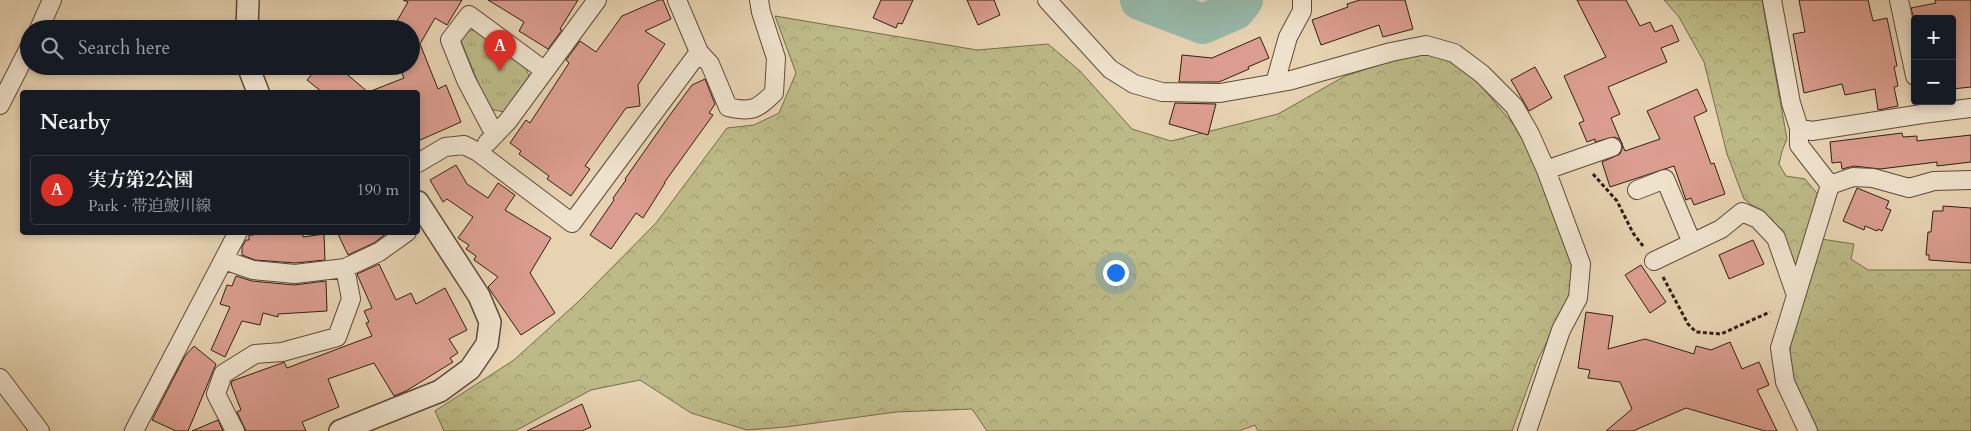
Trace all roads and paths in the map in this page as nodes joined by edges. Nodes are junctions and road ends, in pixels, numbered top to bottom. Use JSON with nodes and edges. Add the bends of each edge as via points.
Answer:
{"nodes":[{"id":1,"x":52,"y":0,"type":"edge"},
{"id":2,"x":248,"y":0,"type":"edge"},
{"id":3,"x":597,"y":0,"type":"edge"},
{"id":4,"x":677,"y":0,"type":"edge"},
{"id":5,"x":759,"y":0,"type":"edge"},
{"id":6,"x":1047,"y":0,"type":"edge"},
{"id":7,"x":1302,"y":0,"type":"edge"},
{"id":8,"x":1772,"y":0,"type":"edge"},
{"id":9,"x":1899,"y":0,"type":"edge"},
{"id":10,"x":42,"y":20,"type":"edge"},
{"id":11,"x":247,"y":20,"type":"edge"},
{"id":12,"x":699,"y":52,"type":"junction"},
{"id":13,"x":1912,"y":60,"type":"edge"},
{"id":14,"x":20,"y":66,"type":"edge"},
{"id":15,"x":545,"y":70,"type":"junction"},
{"id":16,"x":251,"y":75,"type":"edge"},
{"id":17,"x":1275,"y":83,"type":"junction"},
{"id":18,"x":257,"y":90,"type":"edge"},
{"id":19,"x":0,"y":105,"type":"edge"},
{"id":20,"x":1921,"y":107,"type":"edge"},
{"id":21,"x":1971,"y":108,"type":"edge"},
{"id":22,"x":1799,"y":128,"type":"junction"},
{"id":23,"x":495,"y":135,"type":"junction"},
{"id":24,"x":1612,"y":147,"type":"dead end"},
{"id":25,"x":478,"y":152,"type":"junction"},
{"id":26,"x":1581,"y":159,"type":"junction"},
{"id":27,"x":420,"y":163,"type":"edge"},
{"id":28,"x":1546,"y":170,"type":"junction"},
{"id":29,"x":1971,"y":180,"type":"edge"},
{"id":30,"x":1830,"y":185,"type":"junction"},
{"id":31,"x":1637,"y":190,"type":"dead end"},
{"id":32,"x":421,"y":215,"type":"edge"},
{"id":33,"x":236,"y":235,"type":"edge"},
{"id":34,"x":403,"y":235,"type":"edge"},
{"id":35,"x":1692,"y":243,"type":"junction"},
{"id":36,"x":224,"y":260,"type":"junction"},
{"id":37,"x":1654,"y":261,"type":"junction"},
{"id":38,"x":345,"y":268,"type":"junction"},
{"id":39,"x":1795,"y":298,"type":"junction"},
{"id":40,"x":0,"y":378,"type":"edge"},
{"id":41,"x":40,"y":431,"type":"edge"},
{"id":42,"x":134,"y":431,"type":"edge"},
{"id":43,"x":235,"y":431,"type":"edge"},
{"id":44,"x":340,"y":431,"type":"edge"},
{"id":45,"x":1527,"y":431,"type":"edge"},
{"id":46,"x":1808,"y":431,"type":"edge"}],
"edges":[{"from":1,"to":10,"type":"street"},
{"from":2,"to":11,"type":"street"},
{"from":3,"to":15,"type":"street"},
{"from":4,"to":12,"type":"street"},
{"from":5,"to":12,"type":"street","via":[[776,58],[774,93],[762,104],[746,111],[728,107],[710,64]]},
{"from":6,"to":17,"type":"street","via":[[1110,69],[1134,84],[1162,92],[1220,93]]},
{"from":7,"to":17,"type":"street","via":[[1302,11],[1288,37]]},
{"from":8,"to":22,"type":"street","via":[[1791,103]]},
{"from":9,"to":13,"type":"street"},
{"from":12,"to":25,"type":"street","via":[[572,223]]},
{"from":14,"to":19,"type":"street"},
{"from":15,"to":23,"type":"street"},
{"from":15,"to":23,"type":"street","via":[[469,15],[450,40],[466,80]]},
{"from":16,"to":18,"type":"street"},
{"from":17,"to":28,"type":"street","via":[[1426,45],[1454,53],[1482,74],[1514,106]]},
{"from":20,"to":21,"type":"street"},
{"from":20,"to":22,"type":"street","via":[[1812,131]]},
{"from":22,"to":30,"type":"street","via":[[1799,146]]},
{"from":23,"to":25,"type":"street"},
{"from":24,"to":26,"type":"street"},
{"from":25,"to":27,"type":"street","via":[[464,145],[446,147]]},
{"from":26,"to":28,"type":"street"},
{"from":26,"to":37,"type":"path","via":[[1617,201],[1633,233]]},
{"from":28,"to":45,"type":"street","via":[[1581,264],[1578,298],[1561,330]]},
{"from":29,"to":30,"type":"street","via":[[1934,181],[1909,188],[1873,178],[1853,177]]},
{"from":30,"to":39,"type":"street"},
{"from":31,"to":35,"type":"street","via":[[1665,179]]},
{"from":32,"to":44,"type":"street","via":[[479,296],[490,322],[487,344],[470,369],[440,392]]},
{"from":33,"to":36,"type":"street"},
{"from":34,"to":38,"type":"street","via":[[379,252]]},
{"from":35,"to":37,"type":"street"},
{"from":35,"to":39,"type":"street","via":[[1721,229],[1742,212],[1758,218],[1776,238]]},
{"from":36,"to":38,"type":"street","via":[[253,270],[295,274]]},
{"from":36,"to":42,"type":"street"},
{"from":37,"to":39,"type":"path","via":[[1688,324],[1696,332],[1721,334]]},
{"from":38,"to":43,"type":"street","via":[[351,299],[337,337],[282,352],[255,354],[223,374],[216,394]]},
{"from":39,"to":46,"type":"street","via":[[1780,348],[1784,382]]},
{"from":40,"to":41,"type":"street"}]}
